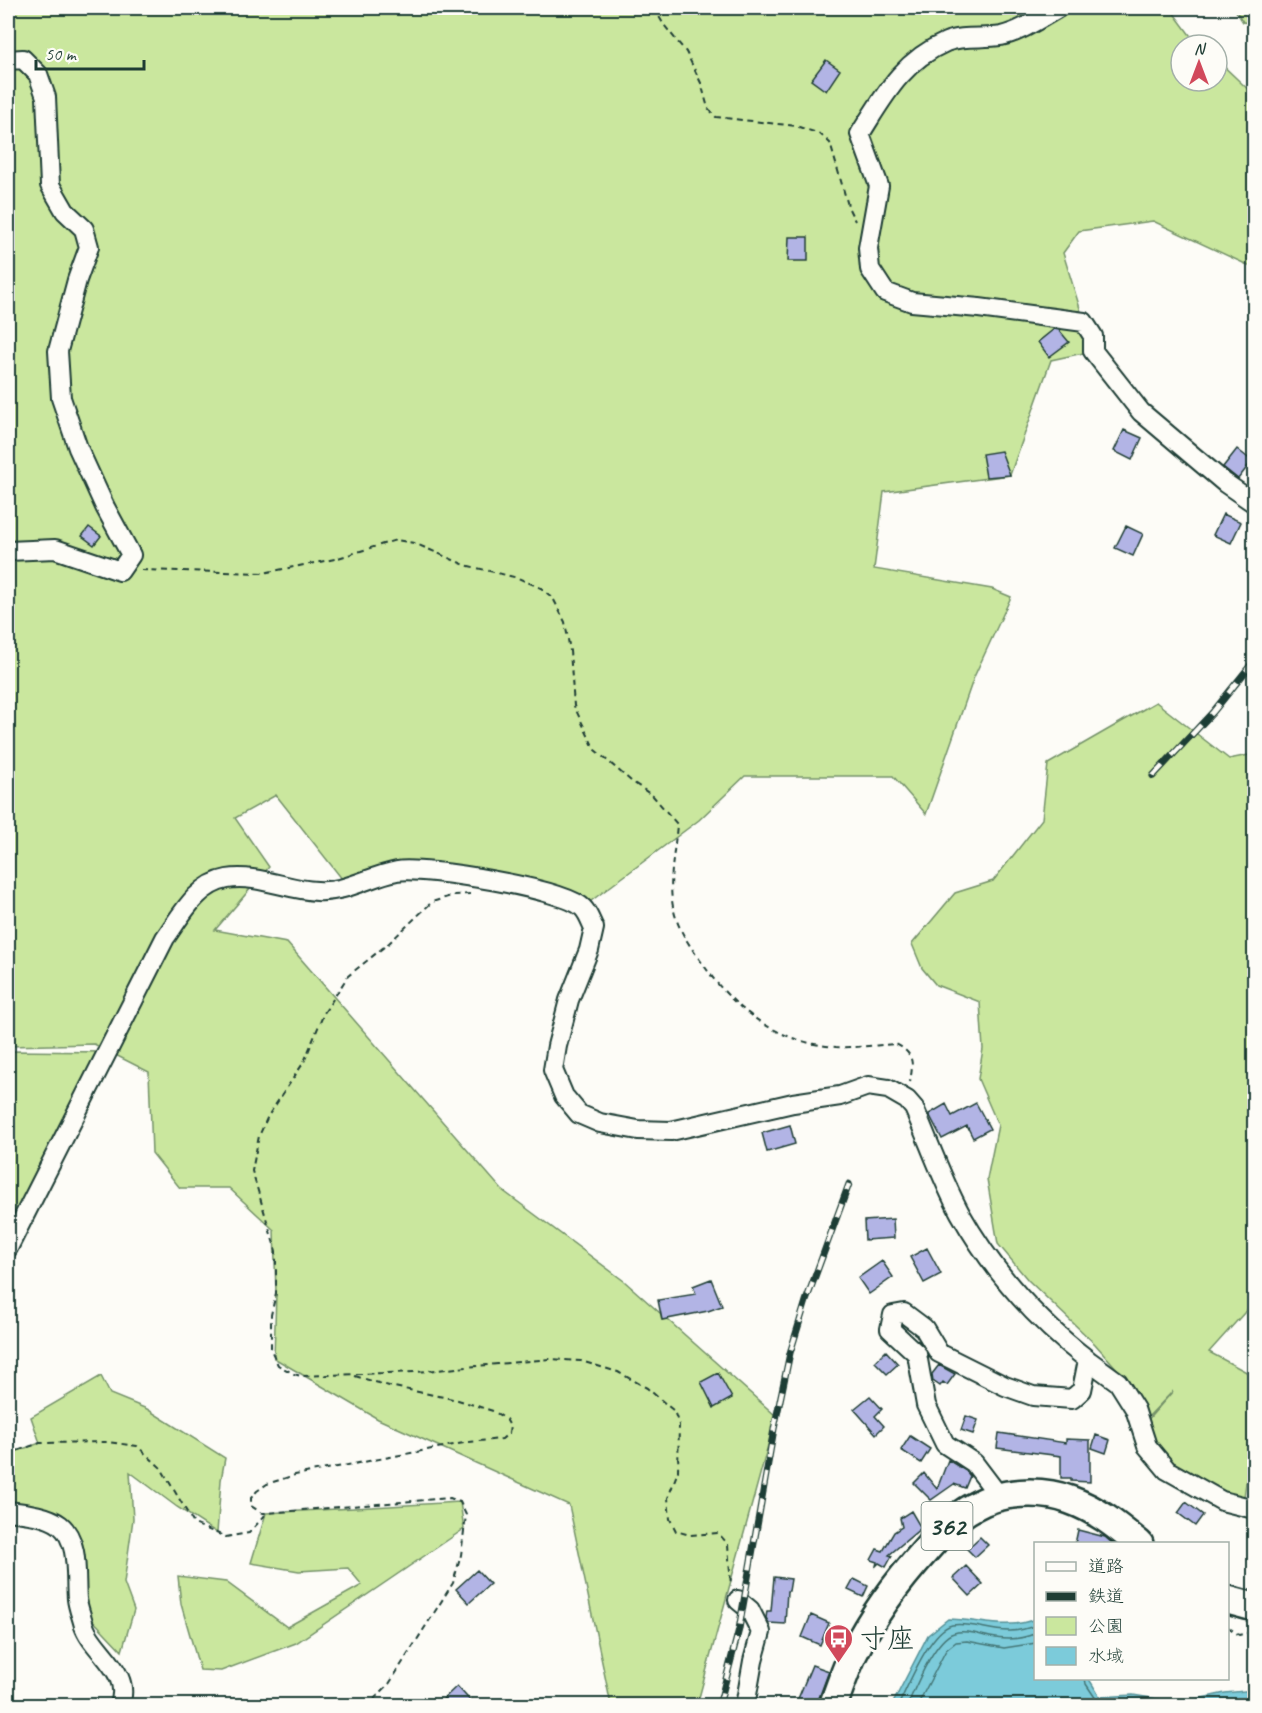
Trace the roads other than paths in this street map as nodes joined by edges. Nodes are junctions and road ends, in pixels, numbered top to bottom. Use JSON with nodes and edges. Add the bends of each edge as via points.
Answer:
{"nodes":[{"id":1,"x":1058,"y":8,"type":"edge"},
{"id":2,"x":8,"y":60,"type":"edge"},
{"id":3,"x":1254,"y":503,"type":"edge"},
{"id":4,"x":8,"y":551,"type":"edge"},
{"id":5,"x":8,"y":1248,"type":"edge"},
{"id":6,"x":1088,"y":1360,"type":"junction"},
{"id":7,"x":999,"y":1496,"type":"junction"},
{"id":8,"x":1254,"y":1509,"type":"edge"},
{"id":9,"x":8,"y":1511,"type":"edge"},
{"id":10,"x":1137,"y":1542,"type":"edge"},
{"id":11,"x":738,"y":1600,"type":"road end"},
{"id":12,"x":1229,"y":1601,"type":"edge"},
{"id":13,"x":1254,"y":1607,"type":"edge"},
{"id":14,"x":119,"y":1706,"type":"edge"},
{"id":15,"x":745,"y":1706,"type":"edge"},
{"id":16,"x":833,"y":1706,"type":"edge"}],
"edges":[{"from":1,"to":3,"type":"street","via":[[1002,36],[948,41],[897,76],[860,134],[879,186],[868,248],[870,269],[885,292],[912,302],[1084,322],[1093,336],[1093,351],[1141,412],[1224,483]]},
{"from":2,"to":4,"type":"street","via":[[23,59],[38,74],[46,97],[50,185],[65,211],[84,229],[89,247],[58,351],[61,398],[78,448],[130,555],[120,571],[55,549]]},
{"from":5,"to":6,"type":"street","via":[[165,938],[192,900],[226,879],[256,879],[334,891],[398,871],[421,871],[545,891],[583,907],[594,928],[569,1000],[553,1070],[564,1096],[579,1114],[600,1123],[671,1131],[840,1096],[868,1086],[888,1089],[907,1100],[959,1211],[982,1248],[1020,1297],[1060,1339]]},
{"from":6,"to":7,"type":"street","via":[[1082,1390],[1072,1400],[1033,1396],[939,1353],[924,1328],[904,1313],[892,1315],[890,1329],[917,1354],[926,1405],[945,1444],[974,1463]]},
{"from":6,"to":8,"type":"street","via":[[1118,1382],[1135,1409],[1147,1446],[1167,1470],[1222,1501]]},
{"from":7,"to":10,"type":"highway","number":"362","via":[[1035,1493],[1068,1498],[1100,1512]]},
{"from":7,"to":16,"type":"highway","number":"362","via":[[973,1506],[949,1523],[900,1578],[856,1647]]},
{"from":9,"to":14,"type":"street","via":[[46,1518],[61,1526],[71,1541],[77,1602],[86,1631],[117,1671],[122,1687]]},
{"from":11,"to":15,"type":"street","via":[[750,1610],[761,1632]]},
{"from":12,"to":13,"type":"highway"}]}
